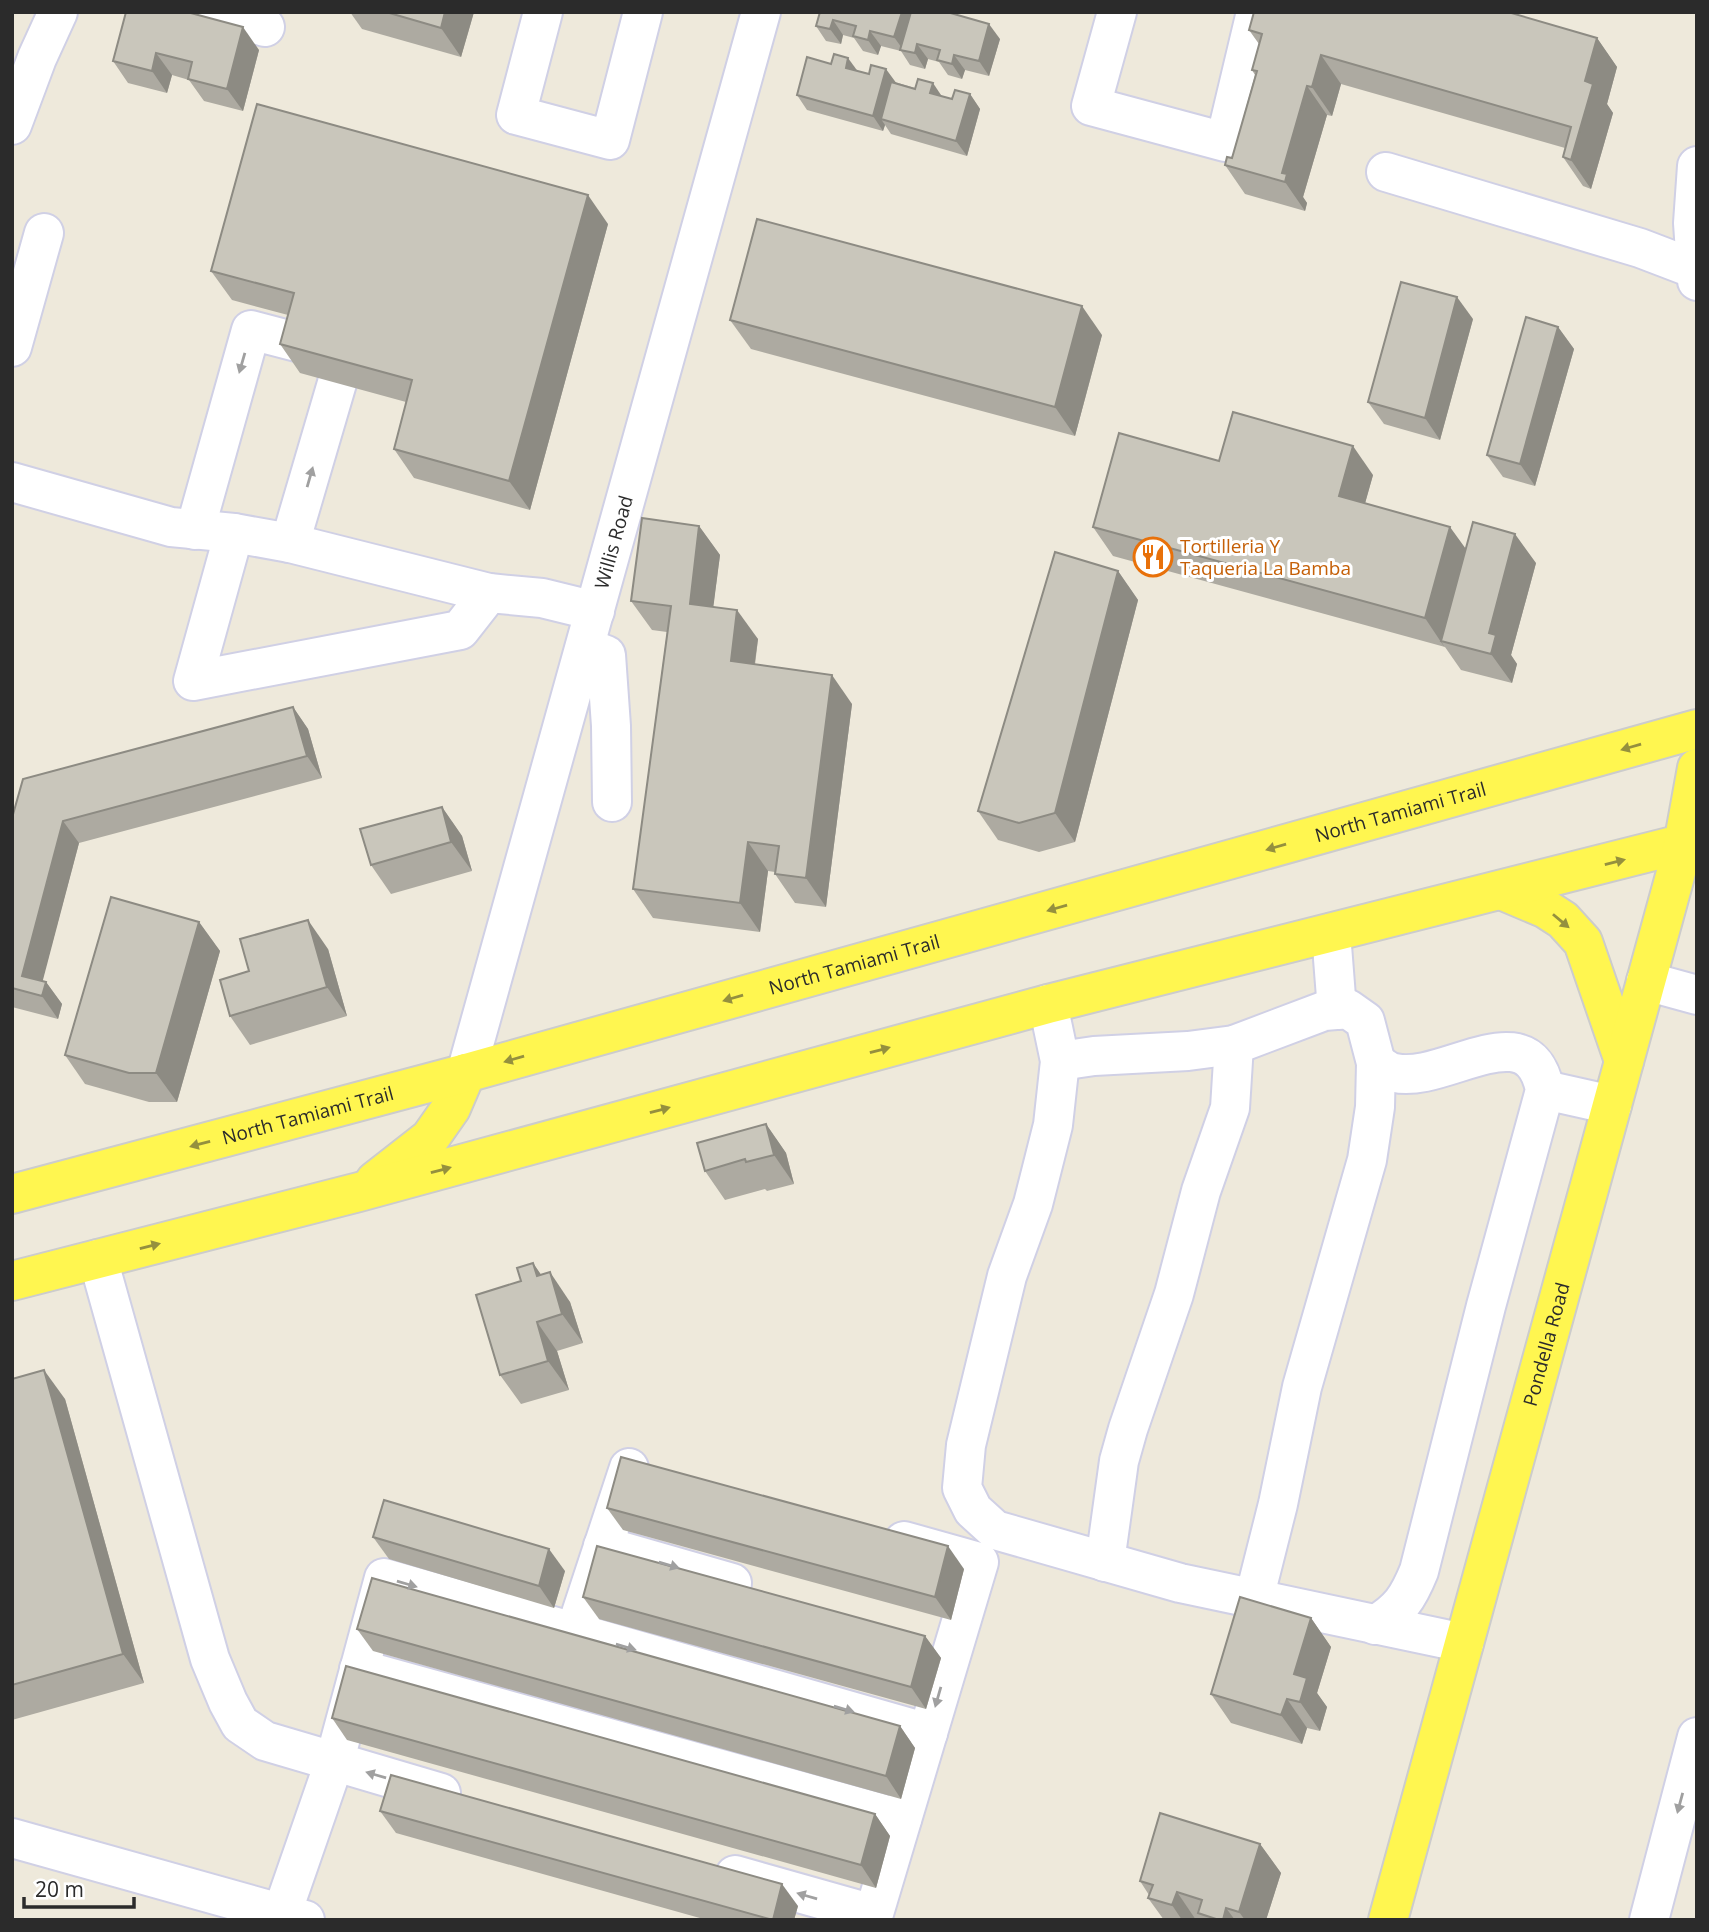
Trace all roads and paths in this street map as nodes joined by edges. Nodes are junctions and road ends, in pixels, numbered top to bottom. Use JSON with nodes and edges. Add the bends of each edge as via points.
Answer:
{"nodes":[{"id":1,"x":58,"y":12,"type":"edge"},
{"id":2,"x":215,"y":12,"type":"edge"},
{"id":3,"x":543,"y":12,"type":"edge"},
{"id":4,"x":643,"y":12,"type":"edge"},
{"id":5,"x":761,"y":12,"type":"edge"},
{"id":6,"x":1117,"y":12,"type":"edge"},
{"id":7,"x":1256,"y":12,"type":"edge"},
{"id":8,"x":265,"y":27,"type":"dead end"},
{"id":9,"x":12,"y":125,"type":"edge"},
{"id":10,"x":1697,"y":166,"type":"edge"},
{"id":11,"x":1386,"y":172,"type":"dead end"},
{"id":12,"x":44,"y":233,"type":"dead end"},
{"id":13,"x":1696,"y":275,"type":"edge"},
{"id":14,"x":308,"y":345,"type":"edge"},
{"id":15,"x":12,"y":347,"type":"edge"},
{"id":16,"x":337,"y":383,"type":"edge"},
{"id":17,"x":12,"y":482,"type":"edge"},
{"id":18,"x":195,"y":530,"type":"junction"},
{"id":19,"x":234,"y":533,"type":"junction"},
{"id":20,"x":290,"y":543,"type":"junction"},
{"id":21,"x":489,"y":593,"type":"junction"},
{"id":22,"x":590,"y":629,"type":"junction"},
{"id":23,"x":1697,"y":729,"type":"edge"},
{"id":24,"x":1697,"y":768,"type":"edge"},
{"id":25,"x":612,"y":802,"type":"dead end"},
{"id":26,"x":1690,"y":843,"type":"edge"},
{"id":27,"x":1501,"y":890,"type":"junction"},
{"id":28,"x":1331,"y":933,"type":"junction"},
{"id":29,"x":1646,"y":981,"type":"junction"},
{"id":30,"x":1697,"y":995,"type":"edge"},
{"id":31,"x":1048,"y":1004,"type":"junction"},
{"id":32,"x":1337,"y":1010,"type":"junction"},
{"id":33,"x":1234,"y":1045,"type":"junction"},
{"id":34,"x":1060,"y":1061,"type":"junction"},
{"id":35,"x":1624,"y":1061,"type":"junction"},
{"id":36,"x":1376,"y":1063,"type":"junction"},
{"id":37,"x":466,"y":1073,"type":"junction"},
{"id":38,"x":1545,"y":1090,"type":"junction"},
{"id":39,"x":1612,"y":1105,"type":"junction"},
{"id":40,"x":359,"y":1192,"type":"junction"},
{"id":41,"x":12,"y":1194,"type":"edge"},
{"id":42,"x":98,"y":1259,"type":"junction"},
{"id":43,"x":12,"y":1281,"type":"edge"},
{"id":44,"x":657,"y":1472,"type":"edge"},
{"id":45,"x":872,"y":1532,"type":"edge"},
{"id":46,"x":603,"y":1546,"type":"junction"},
{"id":47,"x":1105,"y":1562,"type":"junction"},
{"id":48,"x":765,"y":1593,"type":"edge"},
{"id":49,"x":1254,"y":1599,"type":"junction"},
{"id":50,"x":1375,"y":1625,"type":"junction"},
{"id":51,"x":575,"y":1632,"type":"junction"},
{"id":52,"x":1464,"y":1643,"type":"junction"},
{"id":53,"x":359,"y":1669,"type":"junction"},
{"id":54,"x":928,"y":1733,"type":"junction"},
{"id":55,"x":1697,"y":1737,"type":"edge"},
{"id":56,"x":334,"y":1763,"type":"junction"},
{"id":57,"x":478,"y":1804,"type":"edge"},
{"id":58,"x":902,"y":1819,"type":"junction"},
{"id":59,"x":12,"y":1838,"type":"edge"},
{"id":60,"x":702,"y":1866,"type":"edge"},
{"id":61,"x":294,"y":1917,"type":"edge"},
{"id":62,"x":872,"y":1917,"type":"edge"},
{"id":63,"x":1388,"y":1920,"type":"edge"},
{"id":64,"x":1649,"y":1920,"type":"edge"}],
"edges":[{"from":1,"to":9,"type":"street"},
{"from":2,"to":8,"type":"street"},
{"from":3,"to":4,"type":"street","via":[[516,115],[610,139]]},
{"from":5,"to":22,"type":"street","name":"Willis Road"},
{"from":6,"to":7,"type":"street","via":[[1091,106],[1225,142]]},
{"from":10,"to":13,"type":"street"},
{"from":11,"to":13,"type":"street","via":[[1640,248]]},
{"from":12,"to":15,"type":"street"},
{"from":14,"to":18,"type":"street","one_way":true,"via":[[251,330]]},
{"from":20,"to":16,"type":"street","one_way":true},
{"from":17,"to":18,"type":"street"},
{"from":18,"to":19,"type":"street"},
{"from":19,"to":20,"type":"street"},
{"from":19,"to":21,"type":"street","via":[[193,681],[460,630]]},
{"from":20,"to":21,"type":"street"},
{"from":21,"to":22,"type":"street","via":[[542,598]]},
{"from":22,"to":25,"type":"street","via":[[606,654]]},
{"from":22,"to":37,"type":"street","name":"Willis Road"},
{"from":23,"to":37,"type":"main road","name":"North Tamiami Trail","one_way":true},
{"from":24,"to":26,"type":"main road","name":"Pondella Road"},
{"from":27,"to":26,"type":"main road","one_way":true},
{"from":26,"to":29,"type":"main road","name":"Pondella Road"},
{"from":27,"to":28,"type":"main road"},
{"from":27,"to":35,"type":"main road","one_way":true,"via":[[1546,909],[1583,942]]},
{"from":28,"to":31,"type":"main road"},
{"from":28,"to":32,"type":"street"},
{"from":29,"to":30,"type":"street"},
{"from":29,"to":35,"type":"main road","name":"Pondella Road"},
{"from":31,"to":34,"type":"street"},
{"from":40,"to":31,"type":"main road","one_way":true},
{"from":32,"to":33,"type":"street"},
{"from":32,"to":36,"type":"street","via":[[1348,1009],[1365,1021]]},
{"from":33,"to":34,"type":"street"},
{"from":33,"to":47,"type":"street","via":[[1230,1108],[1122,1450]]},
{"from":34,"to":47,"type":"street","via":[[1053,1125],[1033,1204],[1007,1276],[966,1445],[962,1488],[973,1510],[995,1530]]},
{"from":35,"to":39,"type":"main road","name":"Pondella Road"},
{"from":36,"to":38,"type":"street","via":[[1393,1073],[1411,1074],[1499,1051],[1514,1052],[1529,1057],[1541,1073]]},
{"from":36,"to":49,"type":"street","via":[[1367,1160],[1302,1387]]},
{"from":37,"to":40,"type":"main road","via":[[451,1108],[430,1138]]},
{"from":37,"to":41,"type":"main road","name":"North Tamiami Trail","one_way":true},
{"from":38,"to":39,"type":"street"},
{"from":38,"to":50,"type":"street","via":[[1419,1571],[1410,1594],[1395,1613]]},
{"from":39,"to":52,"type":"main road","name":"Pondella Road"},
{"from":42,"to":40,"type":"main road","one_way":true},
{"from":42,"to":43,"type":"main road"},
{"from":42,"to":56,"type":"street","via":[[210,1659],[228,1702],[240,1724],[265,1741]]},
{"from":44,"to":46,"type":"street","via":[[631,1464]]},
{"from":45,"to":54,"type":"street","one_way":true,"via":[[979,1562],[940,1643]]},
{"from":46,"to":48,"type":"street","one_way":true},
{"from":46,"to":51,"type":"street"},
{"from":47,"to":49,"type":"street"},
{"from":49,"to":50,"type":"street"},
{"from":50,"to":52,"type":"street"},
{"from":53,"to":51,"type":"street","one_way":true,"via":[[384,1578]]},
{"from":51,"to":54,"type":"street","one_way":true},
{"from":52,"to":63,"type":"main road","name":"Pondella Road"},
{"from":53,"to":56,"type":"street"},
{"from":53,"to":58,"type":"street"},
{"from":54,"to":58,"type":"street"},
{"from":55,"to":64,"type":"street","one_way":true},
{"from":57,"to":56,"type":"street","one_way":true},
{"from":56,"to":61,"type":"street"},
{"from":58,"to":62,"type":"street"},
{"from":59,"to":61,"type":"street"},
{"from":62,"to":60,"type":"street","one_way":true}]}
